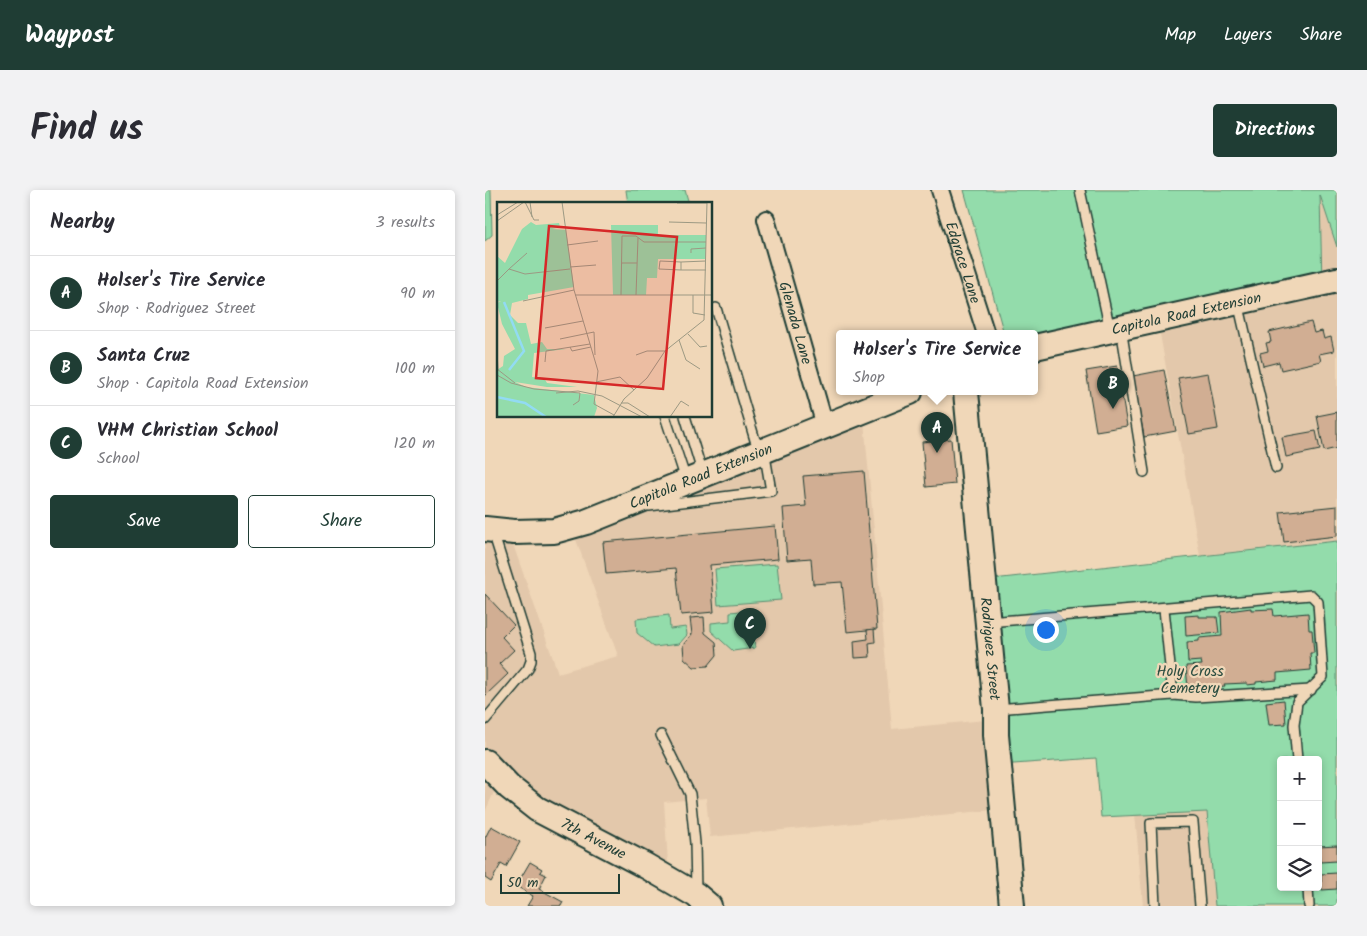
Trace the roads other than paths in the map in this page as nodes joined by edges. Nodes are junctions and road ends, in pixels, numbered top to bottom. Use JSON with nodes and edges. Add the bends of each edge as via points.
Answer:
{"nodes":[{"id":1,"x":940,"y":190,"type":"edge"},
{"id":2,"x":1080,"y":190,"type":"edge"},
{"id":3,"x":766,"y":219,"type":"dead end"},
{"id":4,"x":1337,"y":280,"type":"edge"},
{"id":5,"x":1238,"y":302,"type":"junction"},
{"id":6,"x":717,"y":308,"type":"dead end"},
{"id":7,"x":1115,"y":329,"type":"junction"},
{"id":8,"x":985,"y":330,"type":"edge"},
{"id":9,"x":1038,"y":346,"type":"edge"},
{"id":10,"x":902,"y":395,"type":"edge"},
{"id":11,"x":966,"y":395,"type":"edge"},
{"id":12,"x":666,"y":418,"type":"edge"},
{"id":13,"x":685,"y":418,"type":"edge"},
{"id":14,"x":825,"y":426,"type":"junction"},
{"id":15,"x":764,"y":450,"type":"junction"},
{"id":16,"x":1276,"y":468,"type":"dead end"},
{"id":17,"x":1144,"y":472,"type":"dead end"},
{"id":18,"x":695,"y":479,"type":"junction"},
{"id":19,"x":617,"y":510,"type":"junction"},
{"id":20,"x":489,"y":530,"type":"edge"},
{"id":21,"x":1164,"y":609,"type":"junction"},
{"id":22,"x":987,"y":622,"type":"junction"},
{"id":23,"x":1311,"y":690,"type":"junction"},
{"id":24,"x":1173,"y":695,"type":"junction"},
{"id":25,"x":996,"y":709,"type":"junction"},
{"id":26,"x":485,"y":720,"type":"edge"},
{"id":27,"x":661,"y":735,"type":"dead end"},
{"id":28,"x":1297,"y":756,"type":"edge"},
{"id":29,"x":485,"y":762,"type":"edge"},
{"id":30,"x":1308,"y":891,"type":"edge"},
{"id":31,"x":703,"y":900,"type":"edge"},
{"id":32,"x":1012,"y":906,"type":"edge"},
{"id":33,"x":1155,"y":906,"type":"edge"},
{"id":34,"x":1200,"y":906,"type":"edge"},
{"id":35,"x":1309,"y":906,"type":"edge"}],
"edges":[{"from":1,"to":8,"type":"street","name":"Edgrace Lane"},
{"from":2,"to":7,"type":"lane"},
{"from":3,"to":14,"type":"street","name":"Glenada Lane"},
{"from":4,"to":5,"type":"street","name":"Capitola Road Extension"},
{"from":5,"to":7,"type":"street","name":"Capitola Road Extension"},
{"from":5,"to":16,"type":"lane"},
{"from":6,"to":15,"type":"lane","via":[[755,440]]},
{"from":7,"to":9,"type":"street","name":"Capitola Road Extension"},
{"from":7,"to":17,"type":"lane"},
{"from":10,"to":14,"type":"street","name":"Capitola Road Extension"},
{"from":11,"to":22,"type":"street","name":"Rodriguez Street"},
{"from":12,"to":18,"type":"lane"},
{"from":13,"to":18,"type":"lane"},
{"from":14,"to":15,"type":"street","name":"Capitola Road Extension"},
{"from":15,"to":18,"type":"street","name":"Capitola Road Extension"},
{"from":15,"to":19,"type":"lane","via":[[771,491]]},
{"from":18,"to":19,"type":"street","name":"Capitola Road Extension"},
{"from":19,"to":20,"type":"street","name":"Capitola Road Extension","via":[[554,531]]},
{"from":20,"to":26,"type":"lane","via":[[531,661]]},
{"from":21,"to":22,"type":"lane"},
{"from":21,"to":23,"type":"lane","via":[[1311,596],[1318,602],[1323,677]]},
{"from":21,"to":24,"type":"lane"},
{"from":22,"to":25,"type":"street","name":"Rodriguez Street"},
{"from":23,"to":24,"type":"lane","via":[[1196,697]]},
{"from":23,"to":28,"type":"lane","via":[[1297,702],[1294,725]]},
{"from":24,"to":25,"type":"lane"},
{"from":25,"to":32,"type":"street","name":"Rodriguez Street"},
{"from":27,"to":31,"type":"lane","via":[[690,794]]},
{"from":29,"to":31,"type":"street","name":"7th Avenue","via":[[537,809]]},
{"from":30,"to":35,"type":"lane"},
{"from":33,"to":34,"type":"lane","via":[[1151,823],[1193,822]]}]}
